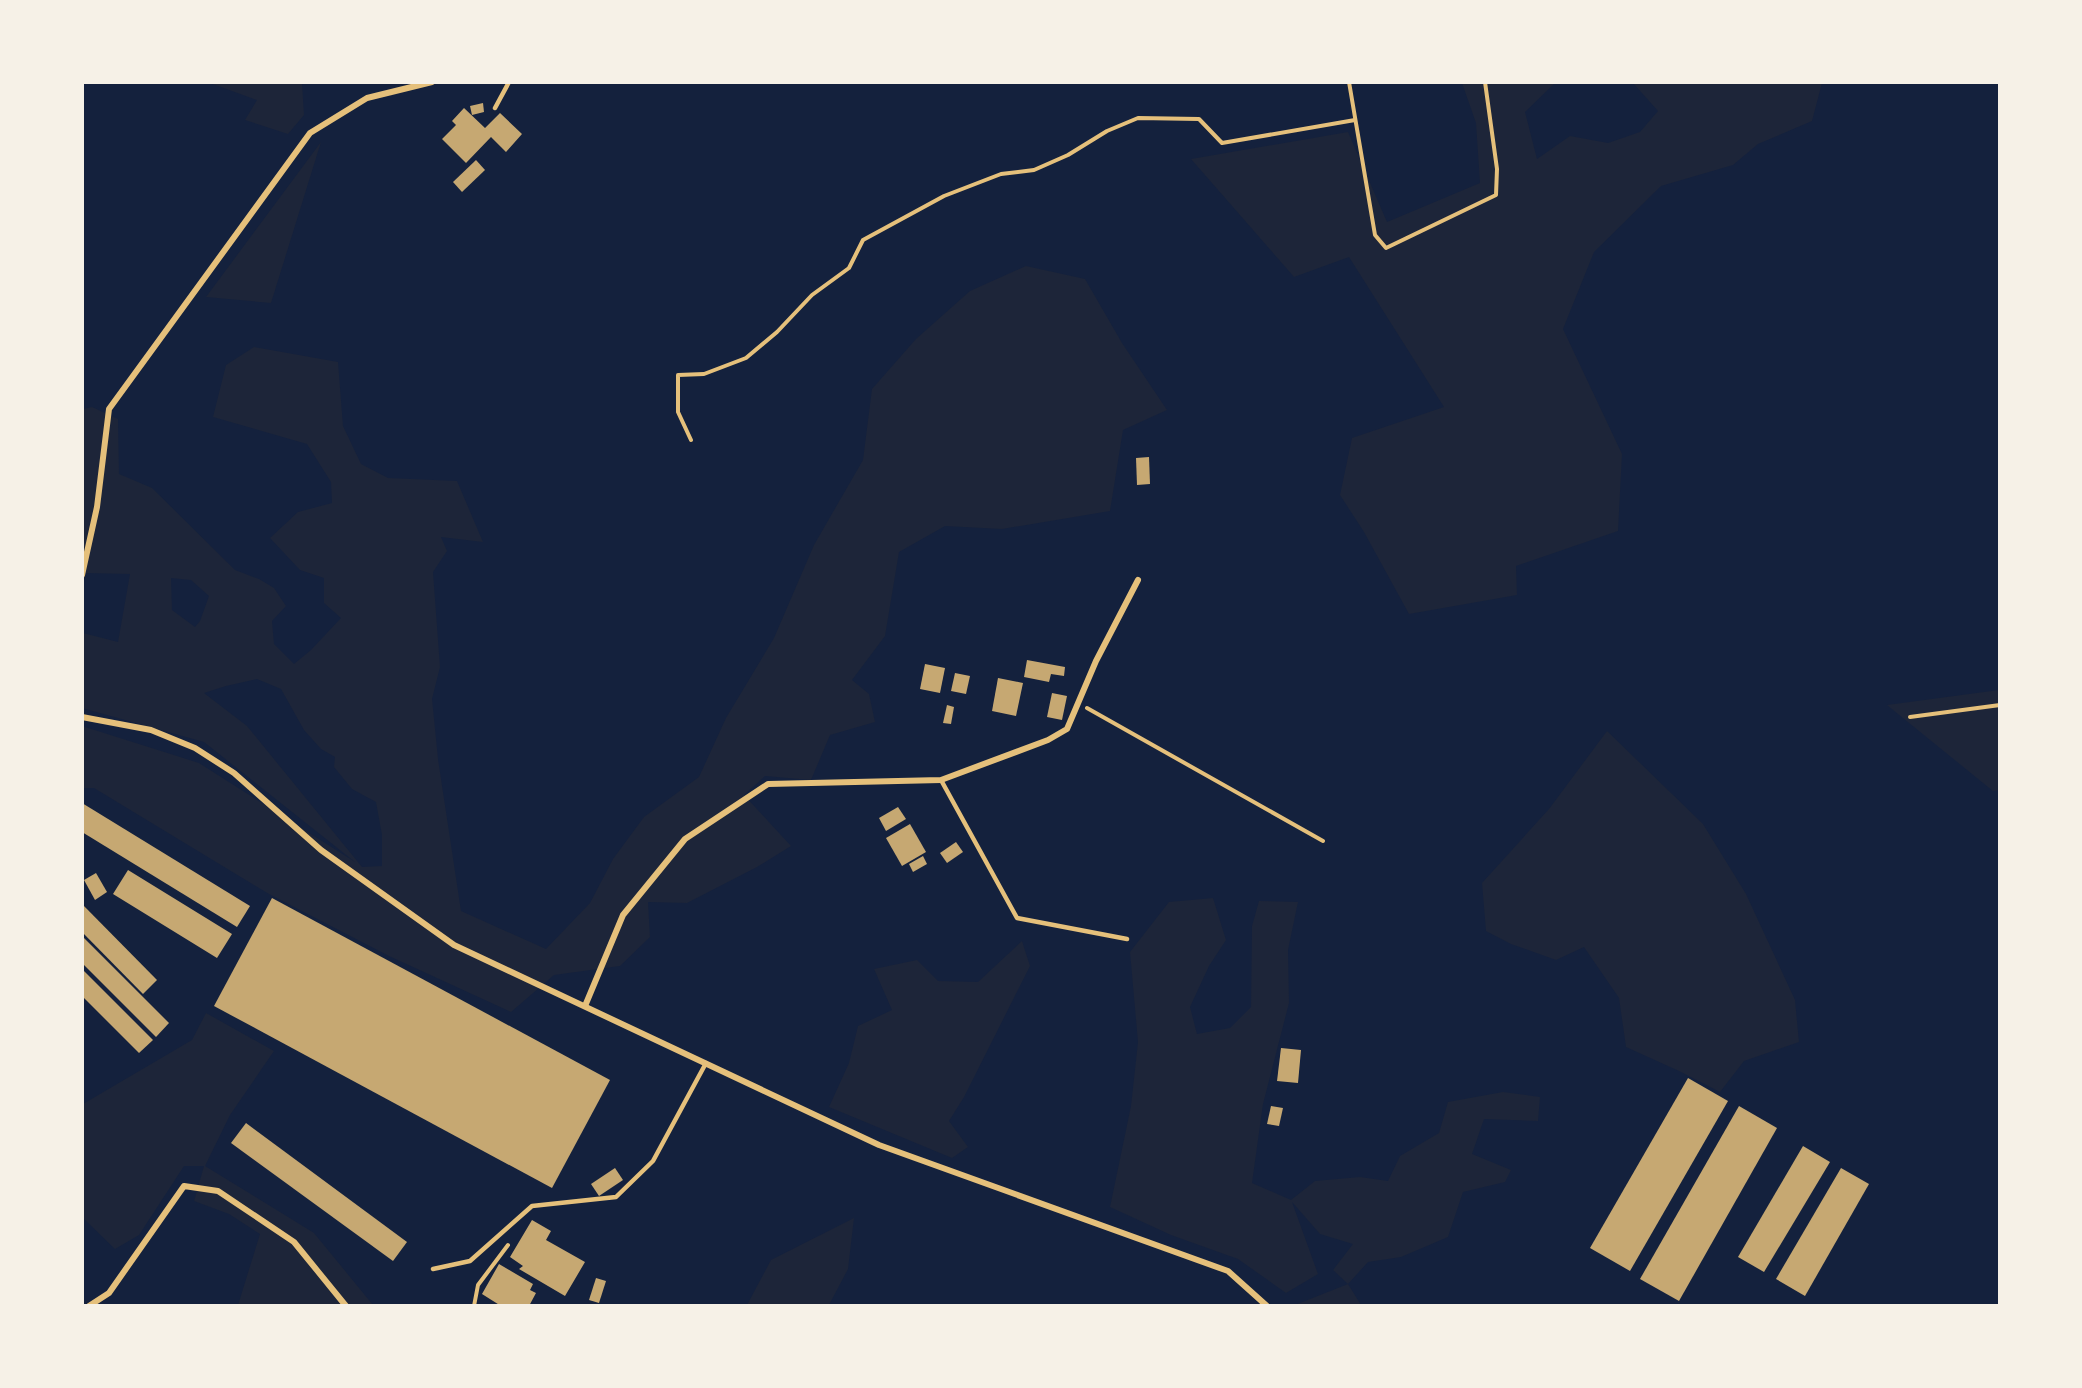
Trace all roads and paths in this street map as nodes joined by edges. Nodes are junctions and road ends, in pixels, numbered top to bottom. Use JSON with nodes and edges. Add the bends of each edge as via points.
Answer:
{"nodes":[{"id":1,"x":432,"y":82,"type":"edge"},
{"id":2,"x":509,"y":82,"type":"edge"},
{"id":3,"x":1349,"y":82,"type":"edge"},
{"id":4,"x":1485,"y":82,"type":"edge"},
{"id":5,"x":495,"y":108,"type":"dead end"},
{"id":6,"x":1355,"y":120,"type":"junction"},
{"id":7,"x":691,"y":440,"type":"dead end"},
{"id":8,"x":82,"y":575,"type":"edge"},
{"id":9,"x":1138,"y":580,"type":"dead end"},
{"id":10,"x":1078,"y":704,"type":"junction"},
{"id":11,"x":2000,"y":705,"type":"edge"},
{"id":12,"x":82,"y":717,"type":"edge"},
{"id":13,"x":1910,"y":717,"type":"dead end"},
{"id":14,"x":940,"y":780,"type":"junction"},
{"id":15,"x":1323,"y":841,"type":"dead end"},
{"id":16,"x":1127,"y":939,"type":"dead end"},
{"id":17,"x":585,"y":1006,"type":"junction"},
{"id":18,"x":706,"y":1063,"type":"junction"},
{"id":19,"x":513,"y":1238,"type":"dead end"},
{"id":20,"x":434,"y":1269,"type":"dead end"},
{"id":21,"x":89,"y":1305,"type":"edge"},
{"id":22,"x":346,"y":1305,"type":"edge"},
{"id":23,"x":474,"y":1305,"type":"edge"},
{"id":24,"x":1267,"y":1305,"type":"edge"}],
"edges":[{"from":1,"to":8,"type":"street","via":[[367,98],[310,133],[109,409],[97,507]]},
{"from":2,"to":5,"type":"lane"},
{"from":3,"to":6,"type":"path"},
{"from":4,"to":6,"type":"path","via":[[1497,169],[1496,195],[1386,248],[1375,235]]},
{"from":6,"to":7,"type":"path","via":[[1222,143],[1200,119],[1138,118],[1034,170],[1000,174],[944,196],[863,240],[849,268],[812,295],[746,358],[704,374],[678,375],[678,411]]},
{"from":9,"to":10,"type":"street"},
{"from":10,"to":14,"type":"street","via":[[1067,729],[1048,740]]},
{"from":10,"to":15,"type":"path"},
{"from":11,"to":13,"type":"path"},
{"from":12,"to":17,"type":"street","via":[[151,730],[195,748],[234,773],[321,850],[454,945]]},
{"from":14,"to":16,"type":"lane","via":[[1017,918]]},
{"from":14,"to":17,"type":"street","via":[[768,784],[685,839],[623,915]]},
{"from":17,"to":18,"type":"street"},
{"from":18,"to":20,"type":"lane","via":[[653,1161],[616,1197],[532,1206],[470,1261]]},
{"from":18,"to":24,"type":"street","via":[[879,1145],[1228,1271]]},
{"from":19,"to":23,"type":"path","via":[[477,1285]]},
{"from":21,"to":22,"type":"street","via":[[109,1293],[184,1186],[218,1191],[294,1242]]}]}
